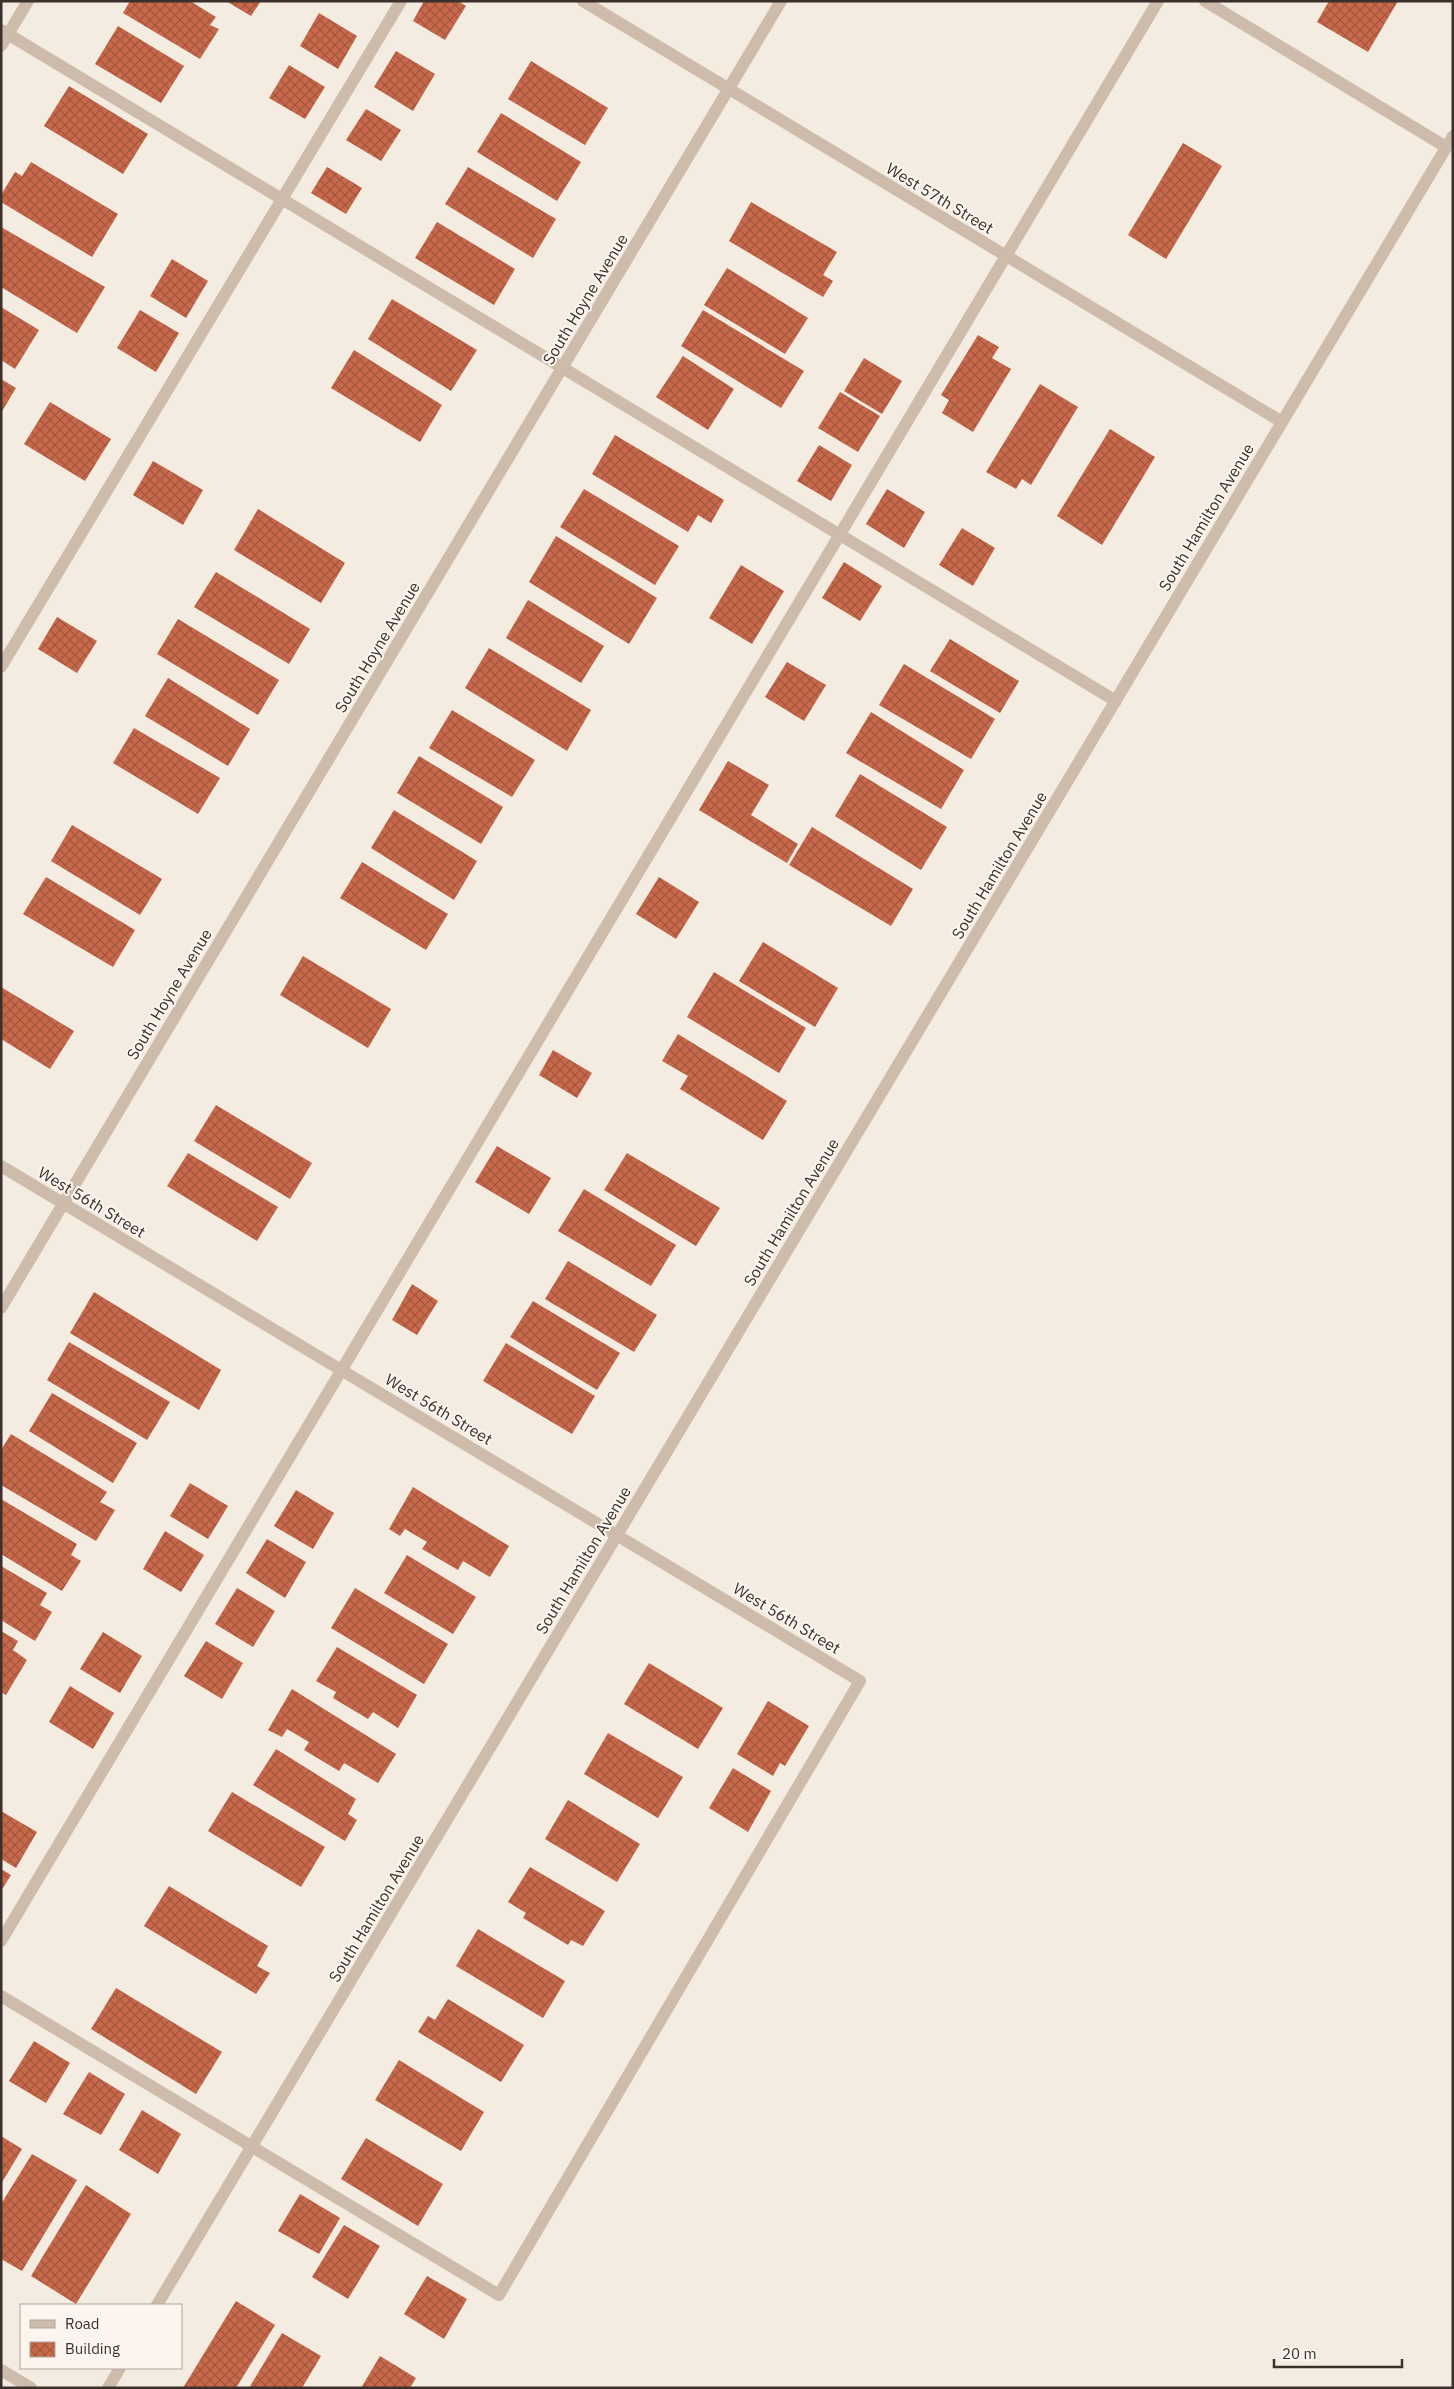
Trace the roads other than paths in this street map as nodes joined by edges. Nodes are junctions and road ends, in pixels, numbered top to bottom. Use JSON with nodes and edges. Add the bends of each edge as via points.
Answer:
{"nodes":[{"id":1,"x":28,"y":1,"type":"edge"},
{"id":2,"x":401,"y":1,"type":"edge"},
{"id":3,"x":583,"y":1,"type":"edge"},
{"id":4,"x":781,"y":1,"type":"edge"},
{"id":5,"x":1158,"y":1,"type":"edge"},
{"id":6,"x":1205,"y":1,"type":"edge"},
{"id":7,"x":5,"y":32,"type":"edge"},
{"id":8,"x":1,"y":46,"type":"edge"},
{"id":9,"x":728,"y":90,"type":"junction"},
{"id":10,"x":1449,"y":141,"type":"edge"},
{"id":11,"x":282,"y":200,"type":"junction"},
{"id":12,"x":1006,"y":256,"type":"junction"},
{"id":13,"x":562,"y":368,"type":"junction"},
{"id":14,"x":1282,"y":422,"type":"junction"},
{"id":15,"x":840,"y":535,"type":"junction"},
{"id":16,"x":1,"y":667,"type":"edge"},
{"id":17,"x":1116,"y":700,"type":"junction"},
{"id":18,"x":1,"y":1166,"type":"edge"},
{"id":19,"x":64,"y":1204,"type":"junction"},
{"id":20,"x":1,"y":1308,"type":"edge"},
{"id":21,"x":342,"y":1370,"type":"junction"},
{"id":22,"x":618,"y":1534,"type":"junction"},
{"id":23,"x":1,"y":1941,"type":"edge"},
{"id":24,"x":1,"y":1996,"type":"edge"},
{"id":25,"x":252,"y":2147,"type":"junction"},
{"id":26,"x":158,"y":2304,"type":"edge"},
{"id":27,"x":119,"y":2369,"type":"edge"},
{"id":28,"x":1,"y":2370,"type":"edge"},
{"id":29,"x":31,"y":2388,"type":"edge"},
{"id":30,"x":108,"y":2388,"type":"edge"}],
"edges":[{"from":1,"to":7,"type":"street"},
{"from":2,"to":11,"type":"street"},
{"from":3,"to":9,"type":"street","name":"West 57th Street"},
{"from":4,"to":9,"type":"street","name":"South Hoyne Avenue"},
{"from":5,"to":12,"type":"street"},
{"from":6,"to":10,"type":"street"},
{"from":7,"to":8,"type":"street"},
{"from":7,"to":11,"type":"street"},
{"from":9,"to":12,"type":"street","name":"West 57th Street"},
{"from":9,"to":13,"type":"street","name":"South Hoyne Avenue"},
{"from":10,"to":14,"type":"street","name":"South Hamilton Avenue"},
{"from":11,"to":13,"type":"street"},
{"from":11,"to":16,"type":"street"},
{"from":12,"to":14,"type":"street","name":"West 57th Street"},
{"from":12,"to":15,"type":"street"},
{"from":13,"to":15,"type":"street"},
{"from":13,"to":19,"type":"street","name":"South Hoyne Avenue"},
{"from":14,"to":17,"type":"street","name":"South Hamilton Avenue"},
{"from":15,"to":17,"type":"street"},
{"from":15,"to":21,"type":"street"},
{"from":17,"to":22,"type":"street","name":"South Hamilton Avenue"},
{"from":18,"to":19,"type":"street","name":"West 56th Street"},
{"from":19,"to":20,"type":"street","name":"South Hoyne Avenue"},
{"from":19,"to":21,"type":"street","name":"West 56th Street"},
{"from":21,"to":22,"type":"street","name":"West 56th Street"},
{"from":21,"to":23,"type":"street"},
{"from":22,"to":25,"type":"street","name":"South Hamilton Avenue"},
{"from":22,"to":25,"type":"street","name":"West 56th Street","via":[[860,1681],[499,2295]]},
{"from":24,"to":25,"type":"street"},
{"from":25,"to":26,"type":"street","name":"South Hamilton Avenue"},
{"from":27,"to":30,"type":"street"},
{"from":28,"to":29,"type":"street"}]}
